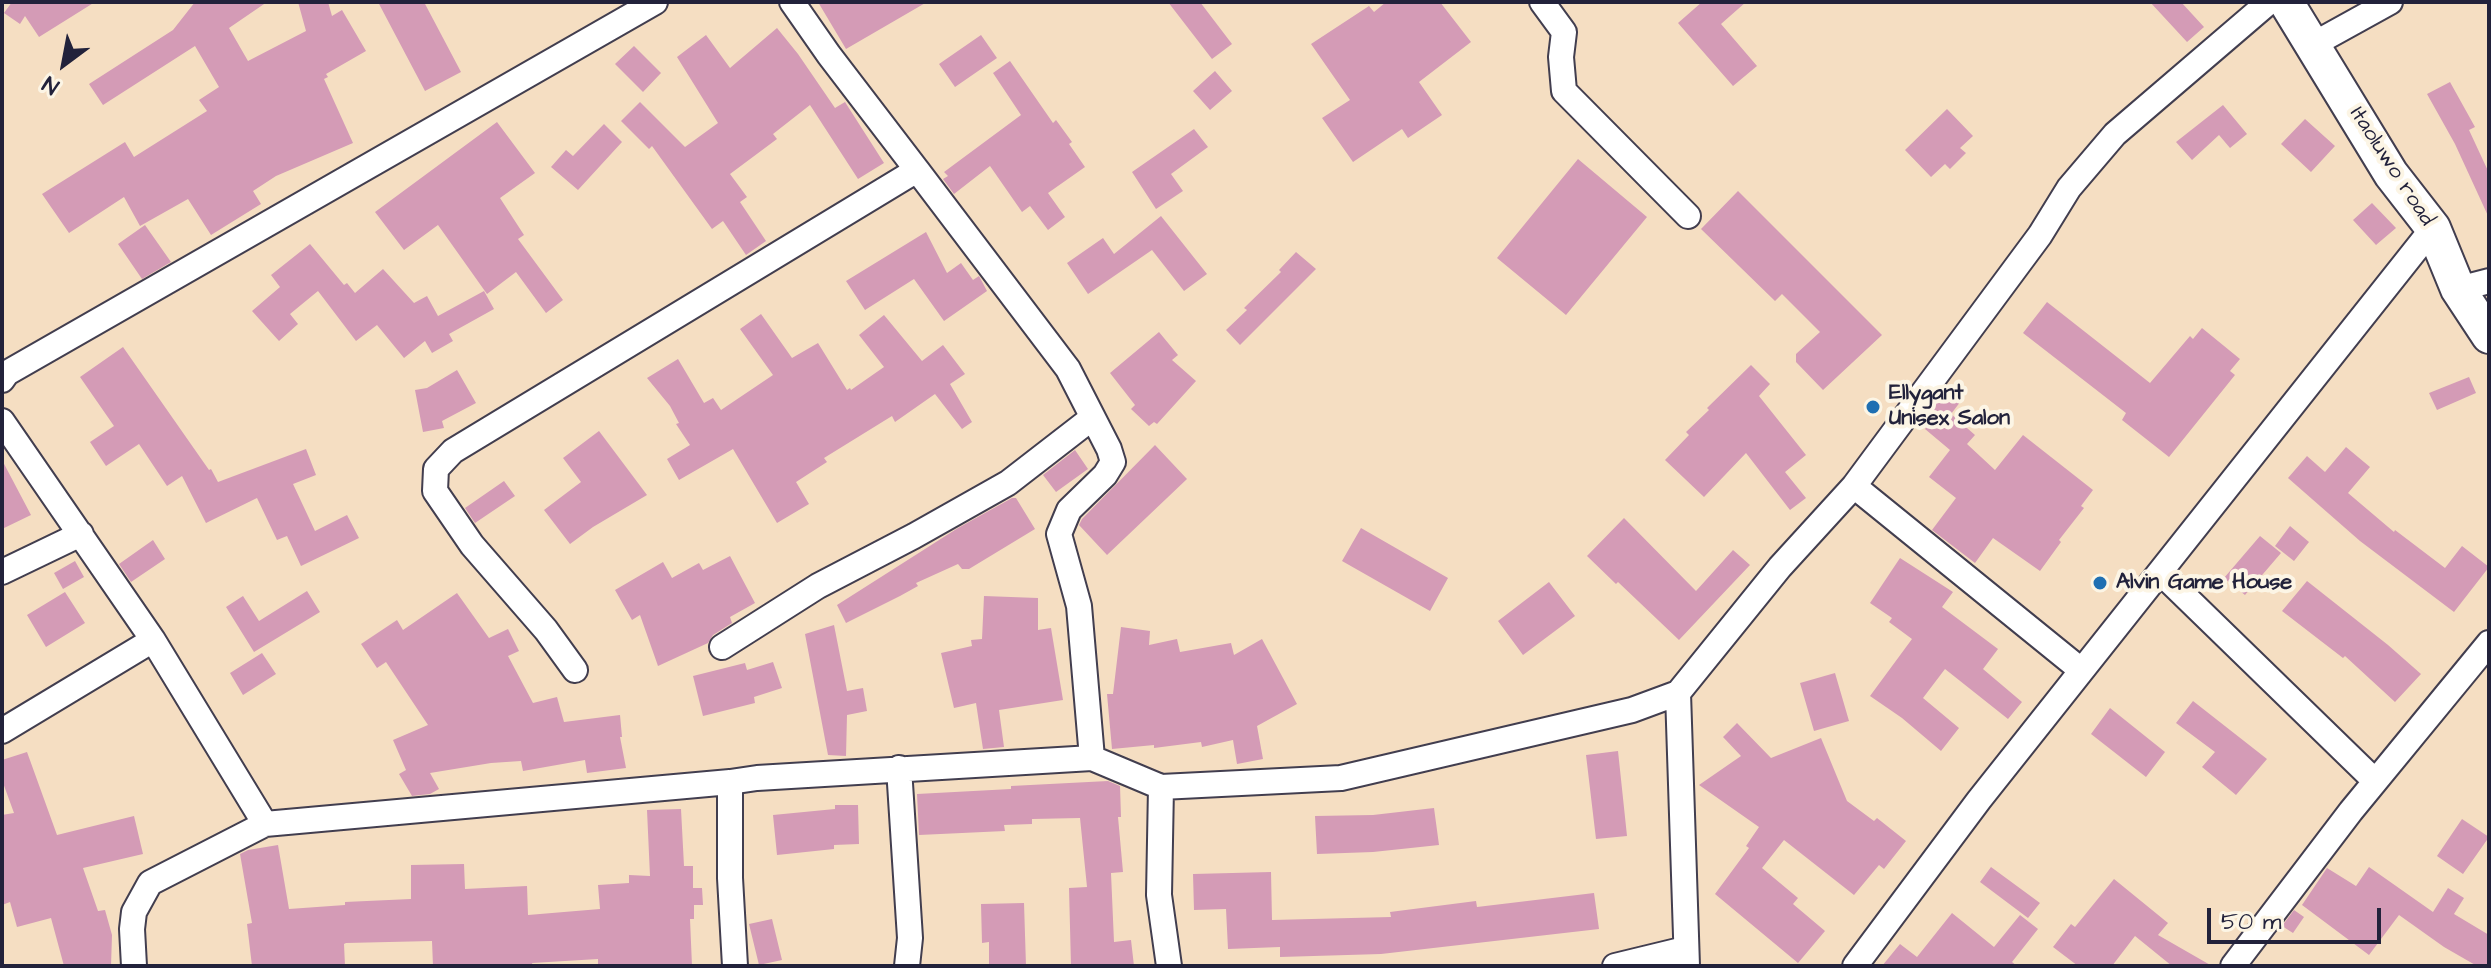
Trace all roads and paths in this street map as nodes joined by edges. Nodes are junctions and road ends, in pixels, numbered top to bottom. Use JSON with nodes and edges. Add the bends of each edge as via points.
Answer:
{"nodes":[{"id":1,"x":655,"y":2,"type":"edge"},
{"id":2,"x":792,"y":2,"type":"edge"},
{"id":3,"x":1542,"y":2,"type":"edge"},
{"id":4,"x":2269,"y":2,"type":"edge"},
{"id":5,"x":2286,"y":2,"type":"edge"},
{"id":6,"x":2390,"y":2,"type":"edge"},
{"id":7,"x":2314,"y":44,"type":"junction"},
{"id":8,"x":917,"y":170,"type":"junction"},
{"id":9,"x":1688,"y":216,"type":"dead end"},
{"id":10,"x":2433,"y":228,"type":"junction"},
{"id":11,"x":2474,"y":285,"type":"edge"},
{"id":12,"x":2489,"y":336,"type":"edge"},
{"id":13,"x":2,"y":380,"type":"edge"},
{"id":14,"x":1092,"y":418,"type":"junction"},
{"id":15,"x":2,"y":421,"type":"edge"},
{"id":16,"x":1854,"y":486,"type":"junction"},
{"id":17,"x":81,"y":534,"type":"junction"},
{"id":18,"x":2,"y":572,"type":"edge"},
{"id":19,"x":2160,"y":572,"type":"junction"},
{"id":20,"x":153,"y":640,"type":"junction"},
{"id":21,"x":2489,"y":643,"type":"edge"},
{"id":22,"x":722,"y":647,"type":"dead end"},
{"id":23,"x":575,"y":670,"type":"dead end"},
{"id":24,"x":2081,"y":670,"type":"junction"},
{"id":25,"x":1678,"y":693,"type":"junction"},
{"id":26,"x":2,"y":731,"type":"edge"},
{"id":27,"x":1092,"y":758,"type":"junction"},
{"id":28,"x":899,"y":768,"type":"junction"},
{"id":29,"x":2375,"y":781,"type":"junction"},
{"id":30,"x":730,"y":782,"type":"junction"},
{"id":31,"x":1161,"y":787,"type":"junction"},
{"id":32,"x":265,"y":824,"type":"junction"},
{"id":33,"x":1686,"y":958,"type":"edge"},
{"id":34,"x":134,"y":966,"type":"edge"},
{"id":35,"x":735,"y":966,"type":"edge"},
{"id":36,"x":907,"y":966,"type":"edge"},
{"id":37,"x":1169,"y":966,"type":"edge"},
{"id":38,"x":1615,"y":966,"type":"edge"},
{"id":39,"x":1855,"y":966,"type":"edge"},
{"id":40,"x":2233,"y":966,"type":"edge"}],
"edges":[{"from":1,"to":13,"type":"street"},
{"from":2,"to":8,"type":"street"},
{"from":3,"to":9,"type":"street","via":[[1564,32],[1564,91]]},
{"from":4,"to":16,"type":"street","via":[[2115,134],[2069,188]]},
{"from":5,"to":7,"type":"street","name":"Itaoluwo road"},
{"from":6,"to":7,"type":"street"},
{"from":7,"to":10,"type":"street","name":"Itaoluwo road","via":[[2391,174]]},
{"from":8,"to":14,"type":"street","via":[[1068,369]]},
{"from":8,"to":23,"type":"street","via":[[453,451],[436,469],[435,491],[472,545]]},
{"from":10,"to":11,"type":"street","name":"Itaoluwo road"},
{"from":10,"to":19,"type":"street"},
{"from":11,"to":12,"type":"street","name":"Itaoluwo road"},
{"from":14,"to":22,"type":"street","via":[[1008,483],[818,586]]},
{"from":14,"to":27,"type":"street","via":[[1113,462],[1069,510],[1059,534],[1079,606]]},
{"from":15,"to":17,"type":"street"},
{"from":16,"to":24,"type":"street"},
{"from":16,"to":25,"type":"street"},
{"from":17,"to":18,"type":"street"},
{"from":17,"to":20,"type":"street"},
{"from":19,"to":24,"type":"street"},
{"from":19,"to":29,"type":"street"},
{"from":20,"to":26,"type":"street"},
{"from":20,"to":32,"type":"street"},
{"from":21,"to":29,"type":"street"},
{"from":24,"to":39,"type":"street"},
{"from":25,"to":31,"type":"street","via":[[1632,710],[1341,778]]},
{"from":25,"to":33,"type":"street"},
{"from":27,"to":28,"type":"street"},
{"from":27,"to":31,"type":"street"},
{"from":28,"to":30,"type":"street"},
{"from":28,"to":36,"type":"street","via":[[910,938]]},
{"from":29,"to":40,"type":"street"},
{"from":30,"to":32,"type":"street"},
{"from":30,"to":35,"type":"street"},
{"from":31,"to":37,"type":"street","via":[[1159,895]]},
{"from":32,"to":34,"type":"street","via":[[150,883],[134,912]]},
{"from":33,"to":38,"type":"street"}]}
